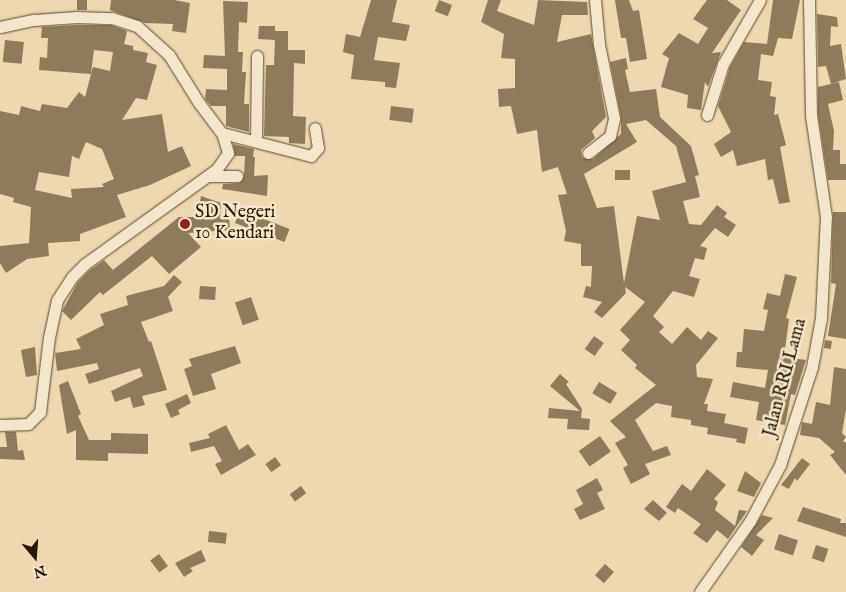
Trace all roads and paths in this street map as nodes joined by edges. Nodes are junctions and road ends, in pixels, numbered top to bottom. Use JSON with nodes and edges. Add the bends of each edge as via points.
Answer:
{"nodes":[{"id":1,"x":595,"y":0,"type":"edge"},
{"id":2,"x":760,"y":0,"type":"edge"},
{"id":3,"x":809,"y":0,"type":"edge"},
{"id":4,"x":0,"y":27,"type":"edge"},
{"id":5,"x":257,"y":56,"type":"dead end"},
{"id":6,"x":706,"y":114,"type":"dead end"},
{"id":7,"x":315,"y":128,"type":"dead end"},
{"id":8,"x":222,"y":133,"type":"junction"},
{"id":9,"x":256,"y":140,"type":"junction"},
{"id":10,"x":588,"y":153,"type":"dead end"},
{"id":11,"x":208,"y":176,"type":"junction"},
{"id":12,"x":238,"y":176,"type":"dead end"},
{"id":13,"x":0,"y":425,"type":"edge"},
{"id":14,"x":700,"y":592,"type":"edge"}],
"edges":[{"from":1,"to":10,"type":"street","via":[[599,44],[614,118],[610,136]]},
{"from":2,"to":6,"type":"street","via":[[723,64]]},
{"from":3,"to":14,"type":"street","name":"Jalan RRI Lama","via":[[810,109],[826,217],[821,318],[812,367],[780,465],[750,521]]},
{"from":4,"to":8,"type":"street","via":[[34,20],[77,17],[112,18],[131,23],[169,55],[199,104]]},
{"from":5,"to":9,"type":"street"},
{"from":7,"to":9,"type":"street","via":[[318,148],[311,156]]},
{"from":8,"to":9,"type":"street"},
{"from":8,"to":11,"type":"street","via":[[228,154]]},
{"from":11,"to":12,"type":"street"},
{"from":11,"to":13,"type":"street","via":[[85,264],[72,277],[57,300],[47,347],[40,412],[28,424]]}]}
